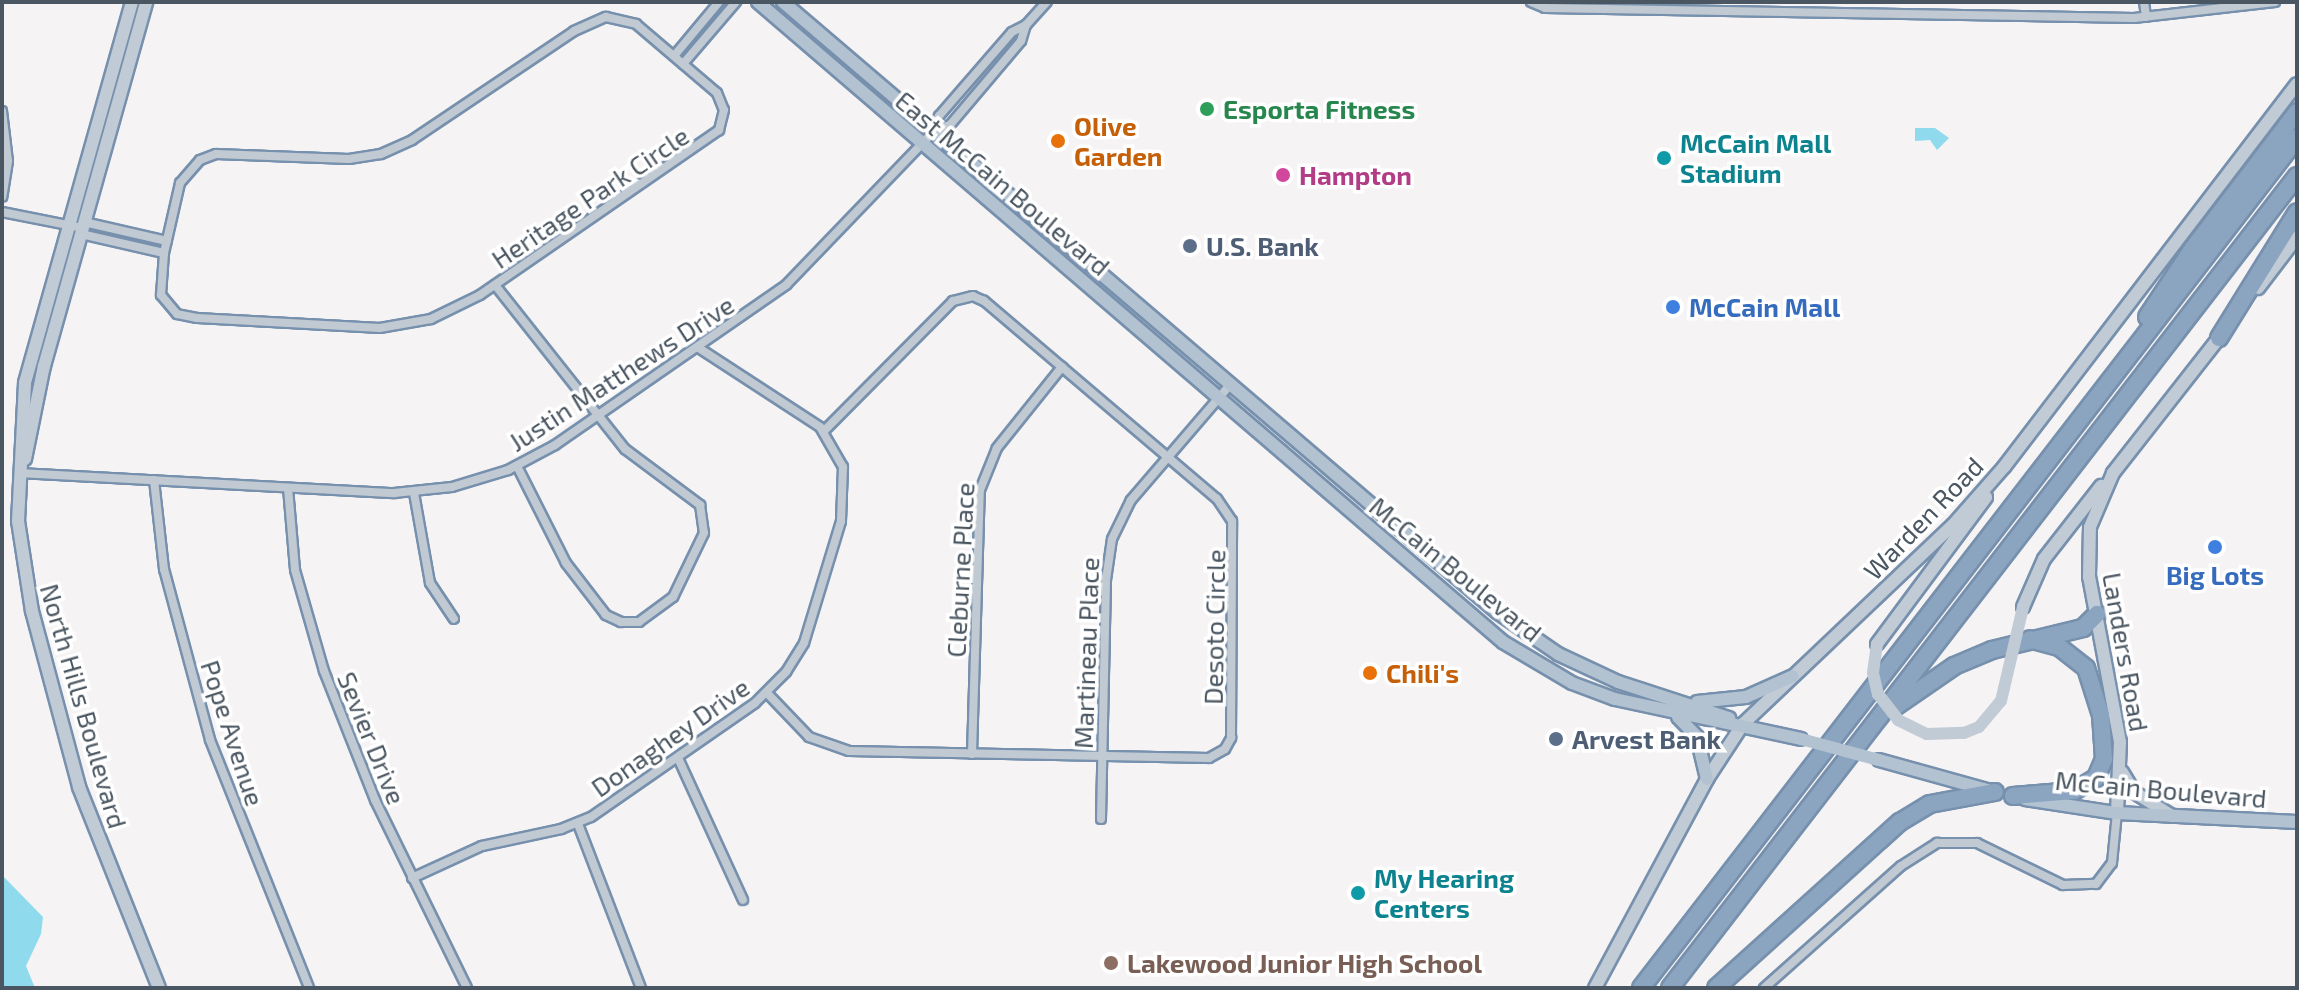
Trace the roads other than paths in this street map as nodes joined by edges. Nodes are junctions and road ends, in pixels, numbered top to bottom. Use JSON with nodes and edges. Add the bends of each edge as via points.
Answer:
{"nodes":[{"id":1,"x":132,"y":2,"type":"edge"},
{"id":2,"x":146,"y":2,"type":"edge"},
{"id":3,"x":719,"y":2,"type":"edge"},
{"id":4,"x":736,"y":2,"type":"edge"},
{"id":5,"x":758,"y":2,"type":"edge"},
{"id":6,"x":783,"y":2,"type":"edge"},
{"id":7,"x":790,"y":2,"type":"edge"},
{"id":8,"x":1047,"y":2,"type":"edge"},
{"id":9,"x":1531,"y":2,"type":"edge"},
{"id":10,"x":2144,"y":2,"type":"edge"},
{"id":11,"x":2275,"y":2,"type":"edge"},
{"id":12,"x":2146,"y":17,"type":"junction"},
{"id":13,"x":801,"y":18,"type":"junction"},
{"id":14,"x":1026,"y":25,"type":"junction"},
{"id":15,"x":674,"y":56,"type":"junction"},
{"id":16,"x":683,"y":64,"type":"junction"},
{"id":17,"x":2297,"y":84,"type":"edge"},
{"id":18,"x":2,"y":111,"type":"edge"},
{"id":19,"x":2297,"y":112,"type":"edge"},
{"id":20,"x":934,"y":131,"type":"junction"},
{"id":21,"x":2297,"y":138,"type":"edge"},
{"id":22,"x":923,"y":142,"type":"junction"},
{"id":23,"x":2297,"y":176,"type":"edge"},
{"id":24,"x":2,"y":197,"type":"edge"},
{"id":25,"x":2,"y":212,"type":"edge"},
{"id":26,"x":2297,"y":212,"type":"edge"},
{"id":27,"x":79,"y":227,"type":"junction"},
{"id":28,"x":2297,"y":237,"type":"edge"},
{"id":29,"x":167,"y":241,"type":"junction"},
{"id":30,"x":164,"y":253,"type":"junction"},
{"id":31,"x":495,"y":285,"type":"junction"},
{"id":32,"x":2219,"y":338,"type":"junction"},
{"id":33,"x":699,"y":348,"type":"junction"},
{"id":34,"x":1062,"y":367,"type":"junction"},
{"id":35,"x":1230,"y":385,"type":"junction"},
{"id":36,"x":1220,"y":397,"type":"junction"},
{"id":37,"x":2092,"y":404,"type":"junction"},
{"id":38,"x":597,"y":416,"type":"junction"},
{"id":39,"x":824,"y":431,"type":"junction"},
{"id":40,"x":1168,"y":457,"type":"junction"},
{"id":41,"x":517,"y":466,"type":"junction"},
{"id":42,"x":2004,"y":467,"type":"junction"},
{"id":43,"x":19,"y":473,"type":"junction"},
{"id":44,"x":2113,"y":473,"type":"junction"},
{"id":45,"x":154,"y":480,"type":"junction"},
{"id":46,"x":288,"y":488,"type":"junction"},
{"id":47,"x":414,"y":493,"type":"junction"},
{"id":48,"x":2097,"y":614,"type":"junction"},
{"id":49,"x":454,"y":619,"type":"dead end"},
{"id":50,"x":2030,"y":639,"type":"junction"},
{"id":51,"x":1793,"y":676,"type":"junction"},
{"id":52,"x":767,"y":693,"type":"junction"},
{"id":53,"x":1687,"y":701,"type":"junction"},
{"id":54,"x":1678,"y":717,"type":"junction"},
{"id":55,"x":1876,"y":721,"type":"junction"},
{"id":56,"x":1743,"y":724,"type":"junction"},
{"id":57,"x":972,"y":754,"type":"junction"},
{"id":58,"x":1102,"y":756,"type":"junction"},
{"id":59,"x":678,"y":758,"type":"junction"},
{"id":60,"x":2120,"y":768,"type":"junction"},
{"id":61,"x":1707,"y":779,"type":"junction"},
{"id":62,"x":1995,"y":792,"type":"junction"},
{"id":63,"x":2013,"y":796,"type":"junction"},
{"id":64,"x":2117,"y":813,"type":"junction"},
{"id":65,"x":2172,"y":816,"type":"junction"},
{"id":66,"x":1101,"y":819,"type":"dead end"},
{"id":67,"x":2297,"y":822,"type":"edge"},
{"id":68,"x":578,"y":824,"type":"junction"},
{"id":69,"x":412,"y":878,"type":"junction"},
{"id":70,"x":743,"y":900,"type":"dead end"},
{"id":71,"x":159,"y":988,"type":"edge"},
{"id":72,"x":309,"y":988,"type":"edge"},
{"id":73,"x":467,"y":988,"type":"edge"},
{"id":74,"x":641,"y":988,"type":"edge"},
{"id":75,"x":1595,"y":988,"type":"edge"},
{"id":76,"x":1641,"y":988,"type":"edge"},
{"id":77,"x":1670,"y":988,"type":"edge"},
{"id":78,"x":1716,"y":988,"type":"edge"},
{"id":79,"x":1764,"y":988,"type":"edge"}],
"edges":[{"from":1,"to":27,"type":"main road","name":"North Hills Boulevard"},
{"from":2,"to":27,"type":"main road","name":"North Hills Boulevard"},
{"from":3,"to":15,"type":"street"},
{"from":4,"to":16,"type":"street"},
{"from":5,"to":22,"type":"main road","name":"East McCain Boulevard"},
{"from":6,"to":13,"type":"main road","name":"East McCain Boulevard"},
{"from":7,"to":13,"type":"main road"},
{"from":8,"to":14,"type":"street"},
{"from":9,"to":12,"type":"street","via":[[1545,8]]},
{"from":10,"to":12,"type":"street"},
{"from":11,"to":12,"type":"street"},
{"from":13,"to":20,"type":"main road","name":"East McCain Boulevard"},
{"from":14,"to":20,"type":"street","via":[[1012,32],[939,116]]},
{"from":14,"to":20,"type":"street","via":[[1021,41],[950,125]]},
{"from":15,"to":16,"type":"street","name":"Heritage Park Circle"},
{"from":15,"to":29,"type":"street","name":"Heritage Park Circle","via":[[636,24],[598,18],[386,152],[349,159],[208,156],[180,183]]},
{"from":16,"to":31,"type":"street","name":"Heritage Park Circle","via":[[722,102],[719,130]]},
{"from":17,"to":42,"type":"main road","name":"Warden Road"},
{"from":18,"to":24,"type":"street","via":[[8,151]]},
{"from":19,"to":37,"type":"highway","via":[[2173,276]]},
{"from":20,"to":22,"type":"street","name":"Justin Matthews Drive"},
{"from":20,"to":35,"type":"main road","name":"East McCain Boulevard"},
{"from":21,"to":37,"type":"highway"},
{"from":22,"to":33,"type":"street","name":"Justin Matthews Drive","via":[[786,285]]},
{"from":22,"to":36,"type":"main road","name":"East McCain Boulevard"},
{"from":23,"to":55,"type":"highway"},
{"from":25,"to":27,"type":"street"},
{"from":26,"to":32,"type":"highway"},
{"from":27,"to":29,"type":"street"},
{"from":27,"to":30,"type":"street"},
{"from":27,"to":43,"type":"main road","name":"North Hills Boulevard","via":[[25,383]]},
{"from":28,"to":32,"type":"main road","name":"Landers Road"},
{"from":29,"to":30,"type":"street","name":"Heritage Park Circle"},
{"from":30,"to":31,"type":"street","name":"Heritage Park Circle","via":[[161,295],[177,314],[197,318],[395,327],[450,312]]},
{"from":31,"to":38,"type":"street"},
{"from":32,"to":44,"type":"main road","name":"Landers Road"},
{"from":33,"to":38,"type":"street","name":"Justin Matthews Drive"},
{"from":33,"to":39,"type":"street","name":"Donaghey Drive"},
{"from":34,"to":39,"type":"street","name":"Desoto Circle","via":[[984,301],[964,297],[953,301]]},
{"from":34,"to":40,"type":"street","name":"Desoto Circle"},
{"from":34,"to":57,"type":"street","name":"Cleburne Place","via":[[997,448],[980,490]]},
{"from":35,"to":36,"type":"street","name":"Martineau Place"},
{"from":35,"to":53,"type":"main road","name":"McCain Boulevard","via":[[1518,628],[1618,682]]},
{"from":36,"to":40,"type":"street","name":"Martineau Place"},
{"from":36,"to":54,"type":"main road","name":"McCain Boulevard","via":[[1503,642],[1572,683]]},
{"from":37,"to":76,"type":"highway"},
{"from":38,"to":41,"type":"street","name":"Justin Matthews Drive"},
{"from":38,"to":41,"type":"street","via":[[625,449],[691,495],[702,509],[704,533],[686,579],[646,619],[613,620],[592,599],[566,563]]},
{"from":39,"to":52,"type":"street","name":"Donaghey Drive","via":[[843,467],[841,521],[815,622],[795,660]]},
{"from":40,"to":58,"type":"street","name":"Martineau Place","via":[[1131,500],[1108,555]]},
{"from":40,"to":58,"type":"street","name":"Desoto Circle","via":[[1217,499],[1235,530],[1231,738],[1225,749],[1209,758]]},
{"from":41,"to":47,"type":"street","name":"Justin Matthews Drive","via":[[481,480]]},
{"from":42,"to":44,"type":"main road","bridge":true,"via":[[1877,644],[1873,673],[1878,694],[1898,720],[1927,734],[1979,727],[2001,701],[2023,607],[2044,559]]},
{"from":42,"to":51,"type":"main road","name":"Warden Road","via":[[1953,525]]},
{"from":43,"to":45,"type":"street","name":"Justin Matthews Drive"},
{"from":43,"to":71,"type":"main road","name":"North Hills Boulevard","via":[[25,579],[71,758]]},
{"from":44,"to":48,"type":"main road","name":"Landers Road","via":[[2097,504],[2088,540]]},
{"from":45,"to":46,"type":"street","name":"Justin Matthews Drive"},
{"from":45,"to":72,"type":"street","name":"Pope Avenue","via":[[164,569],[210,740]]},
{"from":46,"to":47,"type":"street","name":"Justin Matthews Drive"},
{"from":46,"to":69,"type":"street","name":"Sevier Drive","via":[[295,570],[317,651],[375,800]]},
{"from":47,"to":49,"type":"street","via":[[430,583]]},
{"from":48,"to":50,"type":"highway","via":[[2083,628]]},
{"from":48,"to":60,"type":"main road","name":"Landers Road"},
{"from":50,"to":55,"type":"highway","via":[[1954,666]]},
{"from":50,"to":63,"type":"highway","via":[[2059,647],[2086,668],[2101,715],[2104,759],[2096,778],[2074,791]]},
{"from":51,"to":53,"type":"main road","via":[[1746,697]]},
{"from":51,"to":56,"type":"main road","name":"Warden Road"},
{"from":52,"to":57,"type":"street","name":"Desoto Circle","via":[[809,737],[839,749]]},
{"from":52,"to":59,"type":"street","name":"Donaghey Drive"},
{"from":53,"to":56,"type":"main road","name":"McCain Boulevard"},
{"from":54,"to":56,"type":"main road","name":"McCain Boulevard"},
{"from":54,"to":61,"type":"main road","via":[[1697,737]]},
{"from":55,"to":77,"type":"highway"},
{"from":56,"to":61,"type":"main road","name":"Warden Road"},
{"from":56,"to":62,"type":"main road","name":"McCain Boulevard","bridge":true},
{"from":57,"to":58,"type":"street","name":"Desoto Circle"},
{"from":58,"to":66,"type":"street","name":"Martineau Place"},
{"from":59,"to":68,"type":"street","name":"Donaghey Drive"},
{"from":59,"to":70,"type":"street"},
{"from":60,"to":64,"type":"main road","name":"Landers Road"},
{"from":60,"to":65,"type":"main road","via":[[2134,792]]},
{"from":61,"to":75,"type":"main road","name":"Warden Road"},
{"from":62,"to":63,"type":"main road","name":"McCain Boulevard"},
{"from":62,"to":78,"type":"highway","via":[[1930,804],[1900,822]]},
{"from":63,"to":64,"type":"main road","name":"McCain Boulevard"},
{"from":64,"to":65,"type":"main road","name":"McCain Boulevard"},
{"from":64,"to":79,"type":"street","name":"Landers Road","via":[[2112,863],[2096,884],[2085,889],[2063,885],[1977,843],[1937,843],[1901,866]]},
{"from":65,"to":67,"type":"main road","name":"McCain Boulevard"},
{"from":68,"to":69,"type":"street","name":"Donaghey Drive","via":[[482,846]]},
{"from":68,"to":74,"type":"street"},
{"from":69,"to":73,"type":"street","name":"Sevier Drive"}]}
